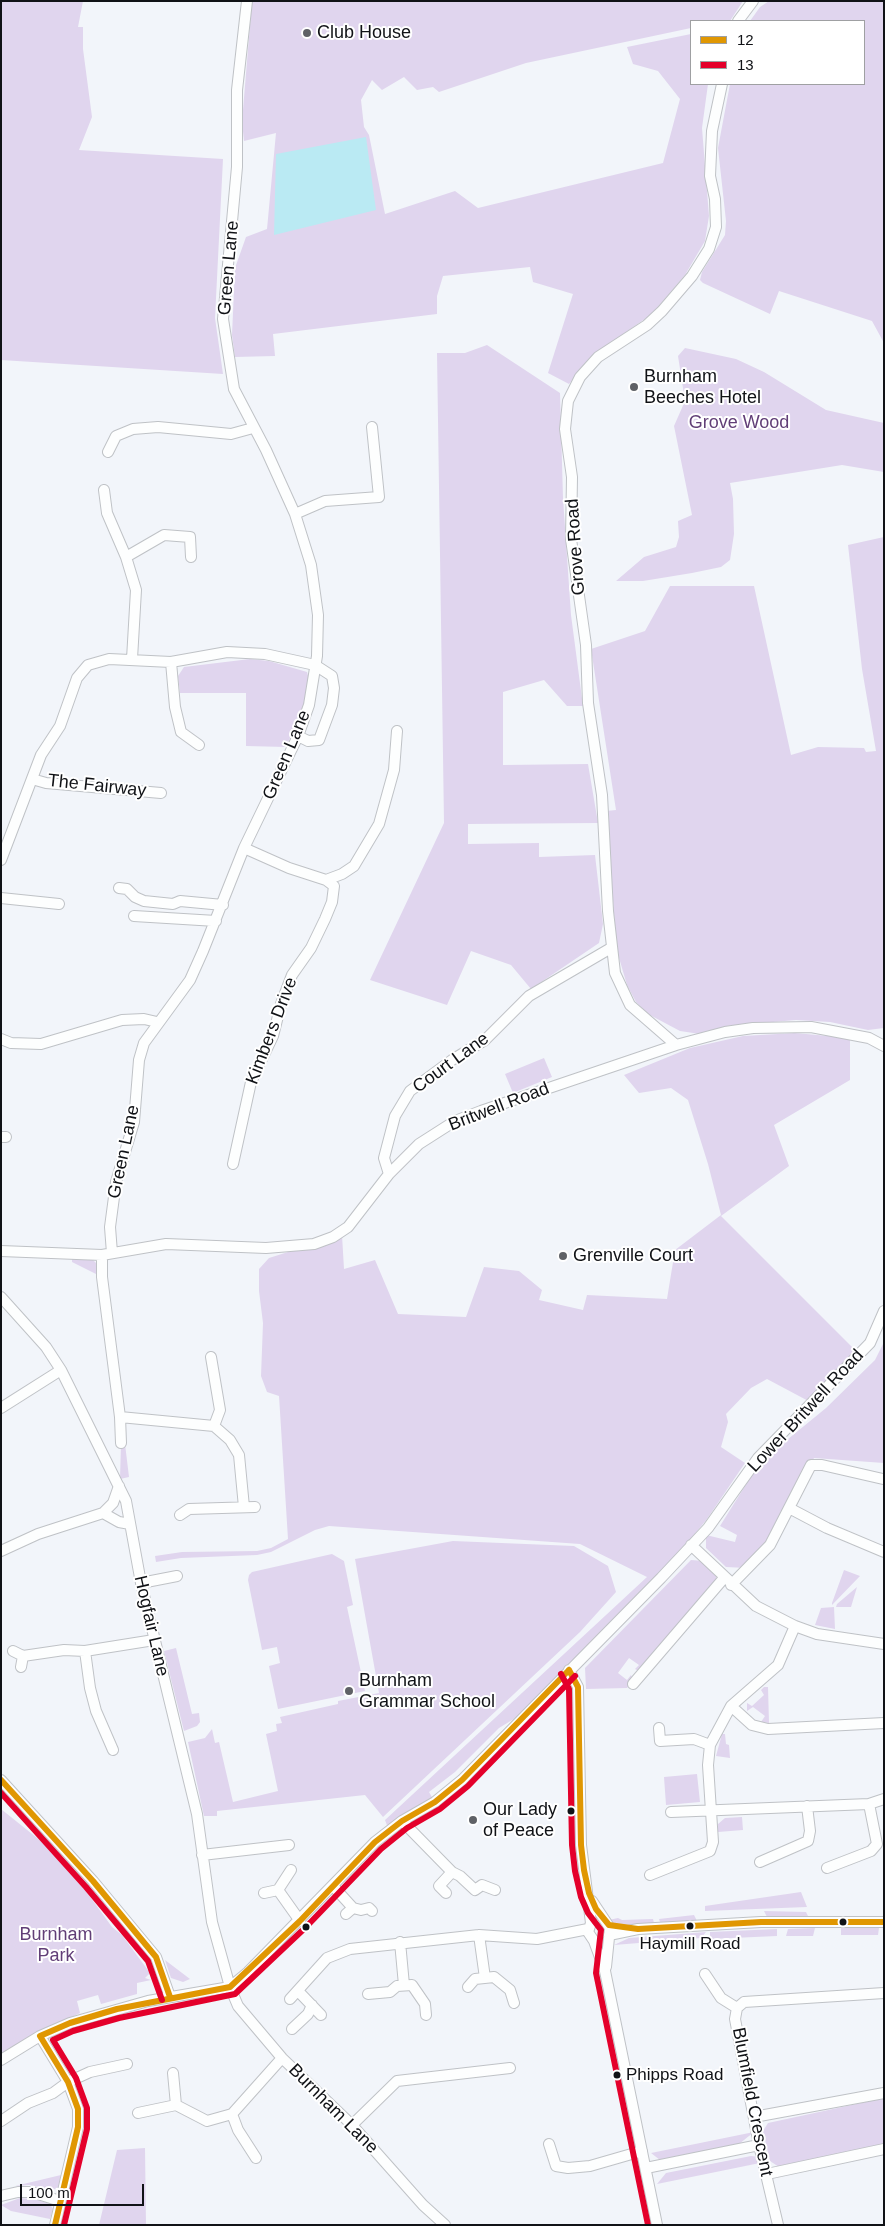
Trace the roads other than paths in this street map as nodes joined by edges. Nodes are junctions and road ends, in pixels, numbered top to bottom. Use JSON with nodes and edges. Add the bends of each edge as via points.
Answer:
{"nodes":[{"id":1,"x":247,"y":1,"type":"edge"},
{"id":2,"x":753,"y":1,"type":"edge"},
{"id":3,"x":739,"y":20,"type":"edge"},
{"id":4,"x":722,"y":85,"type":"edge"},
{"id":5,"x":372,"y":427,"type":"dead end"},
{"id":6,"x":253,"y":428,"type":"junction"},
{"id":7,"x":108,"y":452,"type":"dead end"},
{"id":8,"x":104,"y":490,"type":"dead end"},
{"id":9,"x":295,"y":514,"type":"junction"},
{"id":10,"x":126,"y":557,"type":"junction"},
{"id":11,"x":191,"y":557,"type":"dead end"},
{"id":12,"x":132,"y":659,"type":"junction"},
{"id":13,"x":171,"y":662,"type":"junction"},
{"id":14,"x":315,"y":665,"type":"junction"},
{"id":15,"x":397,"y":731,"type":"dead end"},
{"id":16,"x":298,"y":736,"type":"junction"},
{"id":17,"x":199,"y":745,"type":"dead end"},
{"id":18,"x":32,"y":779,"type":"junction"},
{"id":19,"x":161,"y":793,"type":"dead end"},
{"id":20,"x":244,"y":848,"type":"junction"},
{"id":21,"x":1,"y":860,"type":"edge"},
{"id":22,"x":326,"y":880,"type":"junction"},
{"id":23,"x":119,"y":888,"type":"dead end"},
{"id":24,"x":1,"y":898,"type":"edge"},
{"id":25,"x":59,"y":904,"type":"dead end"},
{"id":26,"x":223,"y":905,"type":"junction"},
{"id":27,"x":134,"y":916,"type":"dead end"},
{"id":28,"x":216,"y":921,"type":"junction"},
{"id":29,"x":611,"y":948,"type":"junction"},
{"id":30,"x":157,"y":1022,"type":"junction"},
{"id":31,"x":1,"y":1039,"type":"edge"},
{"id":32,"x":676,"y":1045,"type":"junction"},
{"id":33,"x":884,"y":1046,"type":"edge"},
{"id":34,"x":233,"y":1164,"type":"dead end"},
{"id":35,"x":389,"y":1174,"type":"junction"},
{"id":36,"x":1,"y":1251,"type":"edge"},
{"id":37,"x":107,"y":1254,"type":"junction"},
{"id":38,"x":2,"y":1299,"type":"edge"},
{"id":39,"x":884,"y":1311,"type":"edge"},
{"id":40,"x":211,"y":1357,"type":"dead end"},
{"id":41,"x":61,"y":1370,"type":"junction"},
{"id":42,"x":1,"y":1408,"type":"edge"},
{"id":43,"x":120,"y":1417,"type":"junction"},
{"id":44,"x":214,"y":1426,"type":"junction"},
{"id":45,"x":121,"y":1443,"type":"dead end"},
{"id":46,"x":883,"y":1479,"type":"edge"},
{"id":47,"x":119,"y":1486,"type":"junction"},
{"id":48,"x":244,"y":1507,"type":"junction"},
{"id":49,"x":255,"y":1507,"type":"dead end"},
{"id":50,"x":789,"y":1508,"type":"junction"},
{"id":51,"x":103,"y":1513,"type":"junction"},
{"id":52,"x":180,"y":1515,"type":"dead end"},
{"id":53,"x":130,"y":1524,"type":"junction"},
{"id":54,"x":691,"y":1545,"type":"junction"},
{"id":55,"x":1,"y":1551,"type":"edge"},
{"id":56,"x":884,"y":1552,"type":"edge"},
{"id":57,"x":176,"y":1576,"type":"dead end"},
{"id":58,"x":728,"y":1582,"type":"junction"},
{"id":59,"x":141,"y":1583,"type":"junction"},
{"id":60,"x":795,"y":1626,"type":"junction"},
{"id":61,"x":154,"y":1640,"type":"junction"},
{"id":62,"x":884,"y":1644,"type":"edge"},
{"id":63,"x":12,"y":1650,"type":"dead end"},
{"id":64,"x":85,"y":1651,"type":"junction"},
{"id":65,"x":23,"y":1656,"type":"junction"},
{"id":66,"x":21,"y":1667,"type":"dead end"},
{"id":67,"x":569,"y":1670,"type":"junction"},
{"id":68,"x":634,"y":1684,"type":"dead end"},
{"id":69,"x":731,"y":1706,"type":"junction"},
{"id":70,"x":884,"y":1723,"type":"edge"},
{"id":71,"x":659,"y":1728,"type":"dead end"},
{"id":72,"x":710,"y":1745,"type":"junction"},
{"id":73,"x":113,"y":1750,"type":"dead end"},
{"id":74,"x":1,"y":1780,"type":"edge"},
{"id":75,"x":884,"y":1799,"type":"edge"},
{"id":76,"x":870,"y":1804,"type":"junction"},
{"id":77,"x":807,"y":1806,"type":"junction"},
{"id":78,"x":710,"y":1810,"type":"junction"},
{"id":79,"x":671,"y":1812,"type":"dead end"},
{"id":80,"x":402,"y":1821,"type":"junction"},
{"id":81,"x":881,"y":1844,"type":"edge"},
{"id":82,"x":289,"y":1845,"type":"dead end"},
{"id":83,"x":202,"y":1855,"type":"junction"},
{"id":84,"x":760,"y":1862,"type":"dead end"},
{"id":85,"x":827,"y":1868,"type":"dead end"},
{"id":86,"x":291,"y":1870,"type":"dead end"},
{"id":87,"x":452,"y":1872,"type":"junction"},
{"id":88,"x":650,"y":1875,"type":"dead end"},
{"id":89,"x":333,"y":1886,"type":"junction"},
{"id":90,"x":278,"y":1890,"type":"junction"},
{"id":91,"x":439,"y":1890,"type":"dead end"},
{"id":92,"x":495,"y":1890,"type":"dead end"},
{"id":93,"x":264,"y":1893,"type":"dead end"},
{"id":94,"x":589,"y":1893,"type":"junction"},
{"id":95,"x":372,"y":1911,"type":"dead end"},
{"id":96,"x":300,"y":1921,"type":"junction"},
{"id":97,"x":884,"y":1922,"type":"edge"},
{"id":98,"x":607,"y":1929,"type":"junction"},
{"id":99,"x":591,"y":1932,"type":"junction"},
{"id":100,"x":479,"y":1935,"type":"junction"},
{"id":101,"x":400,"y":1942,"type":"junction"},
{"id":102,"x":605,"y":1971,"type":"junction"},
{"id":103,"x":705,"y":1974,"type":"dead end"},
{"id":104,"x":485,"y":1978,"type":"junction"},
{"id":105,"x":404,"y":1985,"type":"junction"},
{"id":106,"x":230,"y":1987,"type":"junction"},
{"id":107,"x":468,"y":1987,"type":"dead end"},
{"id":108,"x":298,"y":1991,"type":"junction"},
{"id":109,"x":884,"y":1993,"type":"edge"},
{"id":110,"x":368,"y":1994,"type":"dead end"},
{"id":111,"x":170,"y":1997,"type":"junction"},
{"id":112,"x":290,"y":1999,"type":"dead end"},
{"id":113,"x":514,"y":2003,"type":"dead end"},
{"id":114,"x":312,"y":2005,"type":"junction"},
{"id":115,"x":737,"y":2008,"type":"junction"},
{"id":116,"x":321,"y":2015,"type":"dead end"},
{"id":117,"x":426,"y":2015,"type":"dead end"},
{"id":118,"x":292,"y":2029,"type":"dead end"},
{"id":119,"x":40,"y":2036,"type":"junction"},
{"id":120,"x":282,"y":2058,"type":"junction"},
{"id":121,"x":1,"y":2060,"type":"edge"},
{"id":122,"x":127,"y":2064,"type":"dead end"},
{"id":123,"x":510,"y":2068,"type":"dead end"},
{"id":124,"x":173,"y":2073,"type":"dead end"},
{"id":125,"x":68,"y":2082,"type":"junction"},
{"id":126,"x":884,"y":2093,"type":"edge"},
{"id":127,"x":176,"y":2105,"type":"junction"},
{"id":128,"x":138,"y":2114,"type":"dead end"},
{"id":129,"x":232,"y":2114,"type":"junction"},
{"id":130,"x":754,"y":2117,"type":"junction"},
{"id":131,"x":1,"y":2121,"type":"edge"},
{"id":132,"x":352,"y":2125,"type":"junction"},
{"id":133,"x":549,"y":2144,"type":"dead end"},
{"id":134,"x":759,"y":2146,"type":"junction"},
{"id":135,"x":884,"y":2149,"type":"edge"},
{"id":136,"x":642,"y":2151,"type":"junction"},
{"id":137,"x":256,"y":2158,"type":"dead end"},
{"id":138,"x":646,"y":2168,"type":"junction"},
{"id":139,"x":766,"y":2174,"type":"junction"},
{"id":140,"x":1,"y":2196,"type":"edge"},
{"id":141,"x":60,"y":2201,"type":"junction"},
{"id":142,"x":438,"y":2223,"type":"edge"},
{"id":143,"x":54,"y":2225,"type":"edge"},
{"id":144,"x":657,"y":2225,"type":"edge"},
{"id":145,"x":778,"y":2225,"type":"edge"}],
"edges":[{"from":1,"to":6,"type":"street","name":"Green Lane","via":[[236,90],[236,167],[223,319],[234,389]]},
{"from":2,"to":3,"type":"street"},
{"from":4,"to":29,"type":"street","name":"Grove Road","via":[[712,131],[710,176],[716,227],[709,248],[692,276],[647,325],[598,356],[580,377],[568,401],[565,429],[572,477],[571,539],[586,646],[588,703],[602,795]]},
{"from":5,"to":9,"type":"street","via":[[379,497],[325,501]]},
{"from":6,"to":7,"type":"street","via":[[231,434],[158,427],[133,429],[116,436]]},
{"from":6,"to":9,"type":"street","name":"Green Lane"},
{"from":8,"to":10,"type":"street","via":[[108,513]]},
{"from":9,"to":14,"type":"street","name":"Green Lane","via":[[311,565],[318,615]]},
{"from":10,"to":11,"type":"street","via":[[164,535],[190,538]]},
{"from":10,"to":12,"type":"street","via":[[136,590]]},
{"from":12,"to":13,"type":"street","name":"The Fairway"},
{"from":12,"to":18,"type":"street","name":"The Fairway","via":[[109,659],[88,666],[77,678],[60,726],[41,755]]},
{"from":13,"to":14,"type":"street","name":"The Fairway","via":[[227,652],[266,654]]},
{"from":13,"to":17,"type":"street","via":[[181,732]]},
{"from":14,"to":16,"type":"street","name":"Green Lane","via":[[309,705]]},
{"from":14,"to":16,"type":"street","via":[[332,676],[332,705],[319,740],[308,741]]},
{"from":15,"to":22,"type":"street","via":[[394,770],[379,824],[354,866]]},
{"from":16,"to":20,"type":"street","name":"Green Lane"},
{"from":18,"to":19,"type":"street","name":"The Fairway"},
{"from":18,"to":21,"type":"street","name":"The Fairway"},
{"from":20,"to":22,"type":"street"},
{"from":20,"to":26,"type":"street","name":"Green Lane"},
{"from":22,"to":34,"type":"street","name":"Kimbers Drive","via":[[334,886],[332,902],[312,948],[292,975],[272,1036],[250,1082]]},
{"from":23,"to":26,"type":"street","via":[[127,889],[144,901]]},
{"from":24,"to":25,"type":"street"},
{"from":26,"to":28,"type":"street","name":"Green Lane"},
{"from":27,"to":28,"type":"street"},
{"from":28,"to":30,"type":"street","name":"Green Lane","via":[[190,980]]},
{"from":29,"to":32,"type":"street","name":"Grove Road","via":[[615,973],[630,1005]]},
{"from":29,"to":35,"type":"street","name":"Court Lane","via":[[529,996],[485,1040],[410,1090],[395,1116],[384,1158]]},
{"from":30,"to":31,"type":"street","via":[[122,1020],[41,1044],[11,1043]]},
{"from":30,"to":37,"type":"street","name":"Green Lane","via":[[144,1043],[139,1060],[134,1122],[116,1182]]},
{"from":32,"to":33,"type":"street","name":"Britwell Road","via":[[725,1032],[782,1026],[834,1030],[869,1038]]},
{"from":32,"to":35,"type":"street","name":"Britwell Road","via":[[455,1121],[419,1144]]},
{"from":35,"to":37,"type":"street","name":"Britwell Road","via":[[348,1227],[333,1238],[314,1244],[266,1248],[166,1244]]},
{"from":36,"to":37,"type":"street","name":"Britwell Road"},
{"from":37,"to":43,"type":"street","name":"Green Lane","via":[[102,1277]]},
{"from":38,"to":41,"type":"street","name":"Hogfair Lane","via":[[46,1347]]},
{"from":39,"to":54,"type":"street","name":"Lower Britwell Road","via":[[870,1343],[758,1458],[708,1528]]},
{"from":40,"to":44,"type":"street","via":[[220,1410]]},
{"from":41,"to":42,"type":"street"},
{"from":41,"to":47,"type":"street","name":"Hogfair Lane"},
{"from":43,"to":44,"type":"street"},
{"from":43,"to":45,"type":"street","name":"Green Lane"},
{"from":44,"to":48,"type":"street","via":[[230,1440],[239,1455]]},
{"from":46,"to":50,"type":"street","via":[[812,1465]]},
{"from":47,"to":51,"type":"street","via":[[113,1503]]},
{"from":47,"to":53,"type":"street","name":"Hogfair Lane","via":[[126,1501]]},
{"from":48,"to":49,"type":"street"},
{"from":48,"to":52,"type":"street","via":[[189,1509]]},
{"from":50,"to":56,"type":"street"},
{"from":50,"to":58,"type":"street","via":[[770,1545]]},
{"from":51,"to":53,"type":"street"},
{"from":51,"to":55,"type":"street","via":[[38,1534]]},
{"from":53,"to":59,"type":"street","name":"Hogfair Lane"},
{"from":54,"to":58,"type":"street"},
{"from":54,"to":67,"type":"street","name":"Lower Britwell Road"},
{"from":57,"to":59,"type":"street"},
{"from":58,"to":60,"type":"street","via":[[756,1606]]},
{"from":58,"to":68,"type":"street"},
{"from":59,"to":61,"type":"street","name":"Hogfair Lane"},
{"from":60,"to":62,"type":"street","via":[[817,1634]]},
{"from":60,"to":69,"type":"street","via":[[778,1664]]},
{"from":61,"to":64,"type":"street"},
{"from":61,"to":83,"type":"street","name":"Hogfair Lane","via":[[190,1779]]},
{"from":63,"to":65,"type":"street"},
{"from":64,"to":65,"type":"street","via":[[64,1650]]},
{"from":64,"to":73,"type":"street","via":[[96,1711]]},
{"from":65,"to":66,"type":"street"},
{"from":67,"to":80,"type":"street","name":"Lower Britwell Road","via":[[462,1780],[435,1802]]},
{"from":67,"to":94,"type":"street","via":[[578,1687],[581,1845]]},
{"from":69,"to":70,"type":"street","via":[[752,1725],[768,1729]]},
{"from":69,"to":72,"type":"street"},
{"from":71,"to":72,"type":"street","via":[[660,1741],[694,1739]]},
{"from":72,"to":78,"type":"street"},
{"from":74,"to":111,"type":"street","via":[[93,1881],[156,1957]]},
{"from":75,"to":76,"type":"street"},
{"from":76,"to":77,"type":"street"},
{"from":76,"to":81,"type":"street"},
{"from":77,"to":78,"type":"street"},
{"from":77,"to":84,"type":"street","via":[[808,1841]]},
{"from":78,"to":79,"type":"street"},
{"from":78,"to":88,"type":"street","via":[[713,1842],[710,1851]]},
{"from":80,"to":87,"type":"street"},
{"from":80,"to":89,"type":"street","name":"Lower Britwell Road","via":[[376,1842]]},
{"from":81,"to":85,"type":"street"},
{"from":82,"to":83,"type":"street"},
{"from":83,"to":106,"type":"street","name":"Hogfair Lane","via":[[210,1912]]},
{"from":86,"to":90,"type":"street"},
{"from":87,"to":91,"type":"street"},
{"from":87,"to":92,"type":"street","via":[[476,1890],[482,1884]]},
{"from":89,"to":95,"type":"street","via":[[349,1911],[369,1908]]},
{"from":89,"to":96,"type":"street","name":"Lower Britwell Road"},
{"from":90,"to":93,"type":"street"},
{"from":90,"to":96,"type":"street"},
{"from":94,"to":98,"type":"street"},
{"from":94,"to":99,"type":"street"},
{"from":96,"to":106,"type":"street","name":"Lower Britwell Road"},
{"from":97,"to":98,"type":"street","via":[[761,1922]]},
{"from":98,"to":99,"type":"street","via":[[597,1920]]},
{"from":98,"to":99,"type":"street","via":[[601,1942]]},
{"from":98,"to":102,"type":"street"},
{"from":99,"to":100,"type":"street","via":[[520,1938]]},
{"from":99,"to":102,"type":"street"},
{"from":100,"to":101,"type":"street"},
{"from":100,"to":104,"type":"street"},
{"from":101,"to":105,"type":"street"},
{"from":101,"to":108,"type":"street","via":[[350,1949],[327,1958]]},
{"from":102,"to":136,"type":"street"},
{"from":103,"to":115,"type":"street","via":[[720,1998]]},
{"from":104,"to":107,"type":"street","via":[[475,1979]]},
{"from":104,"to":113,"type":"street","via":[[494,1977],[502,1982],[510,1990]]},
{"from":105,"to":110,"type":"street","via":[[390,1992]]},
{"from":105,"to":117,"type":"street","via":[[412,1985],[418,1993],[425,2004]]},
{"from":106,"to":111,"type":"street"},
{"from":106,"to":120,"type":"street","name":"Burnham Lane","via":[[238,2006]]},
{"from":108,"to":112,"type":"street"},
{"from":108,"to":114,"type":"street"},
{"from":109,"to":115,"type":"street","name":"Blumfield Crescent","via":[[744,2002]]},
{"from":111,"to":119,"type":"street","via":[[70,2023]]},
{"from":114,"to":116,"type":"street"},
{"from":114,"to":118,"type":"street","via":[[308,2014]]},
{"from":115,"to":130,"type":"street","name":"Blumfield Crescent","via":[[735,2019]]},
{"from":119,"to":121,"type":"street"},
{"from":119,"to":125,"type":"street"},
{"from":120,"to":129,"type":"street"},
{"from":120,"to":132,"type":"street","name":"Burnham Lane"},
{"from":122,"to":125,"type":"street","via":[[90,2072]]},
{"from":123,"to":132,"type":"street","via":[[397,2081]]},
{"from":124,"to":127,"type":"street"},
{"from":125,"to":131,"type":"street"},
{"from":125,"to":141,"type":"street","via":[[78,2109],[78,2127]]},
{"from":126,"to":130,"type":"street"},
{"from":127,"to":128,"type":"street"},
{"from":127,"to":129,"type":"street","via":[[207,2120]]},
{"from":129,"to":137,"type":"street"},
{"from":130,"to":134,"type":"street","name":"Blumfield Crescent"},
{"from":132,"to":142,"type":"street","name":"Burnham Lane"},
{"from":133,"to":136,"type":"street","via":[[556,2166],[568,2168],[590,2166]]},
{"from":134,"to":138,"type":"street"},
{"from":134,"to":139,"type":"street","name":"Blumfield Crescent"},
{"from":135,"to":139,"type":"street"},
{"from":136,"to":138,"type":"street"},
{"from":138,"to":144,"type":"street"},
{"from":139,"to":145,"type":"street","name":"Blumfield Crescent"},
{"from":140,"to":141,"type":"street","via":[[32,2192]]},
{"from":141,"to":143,"type":"street"}]}
